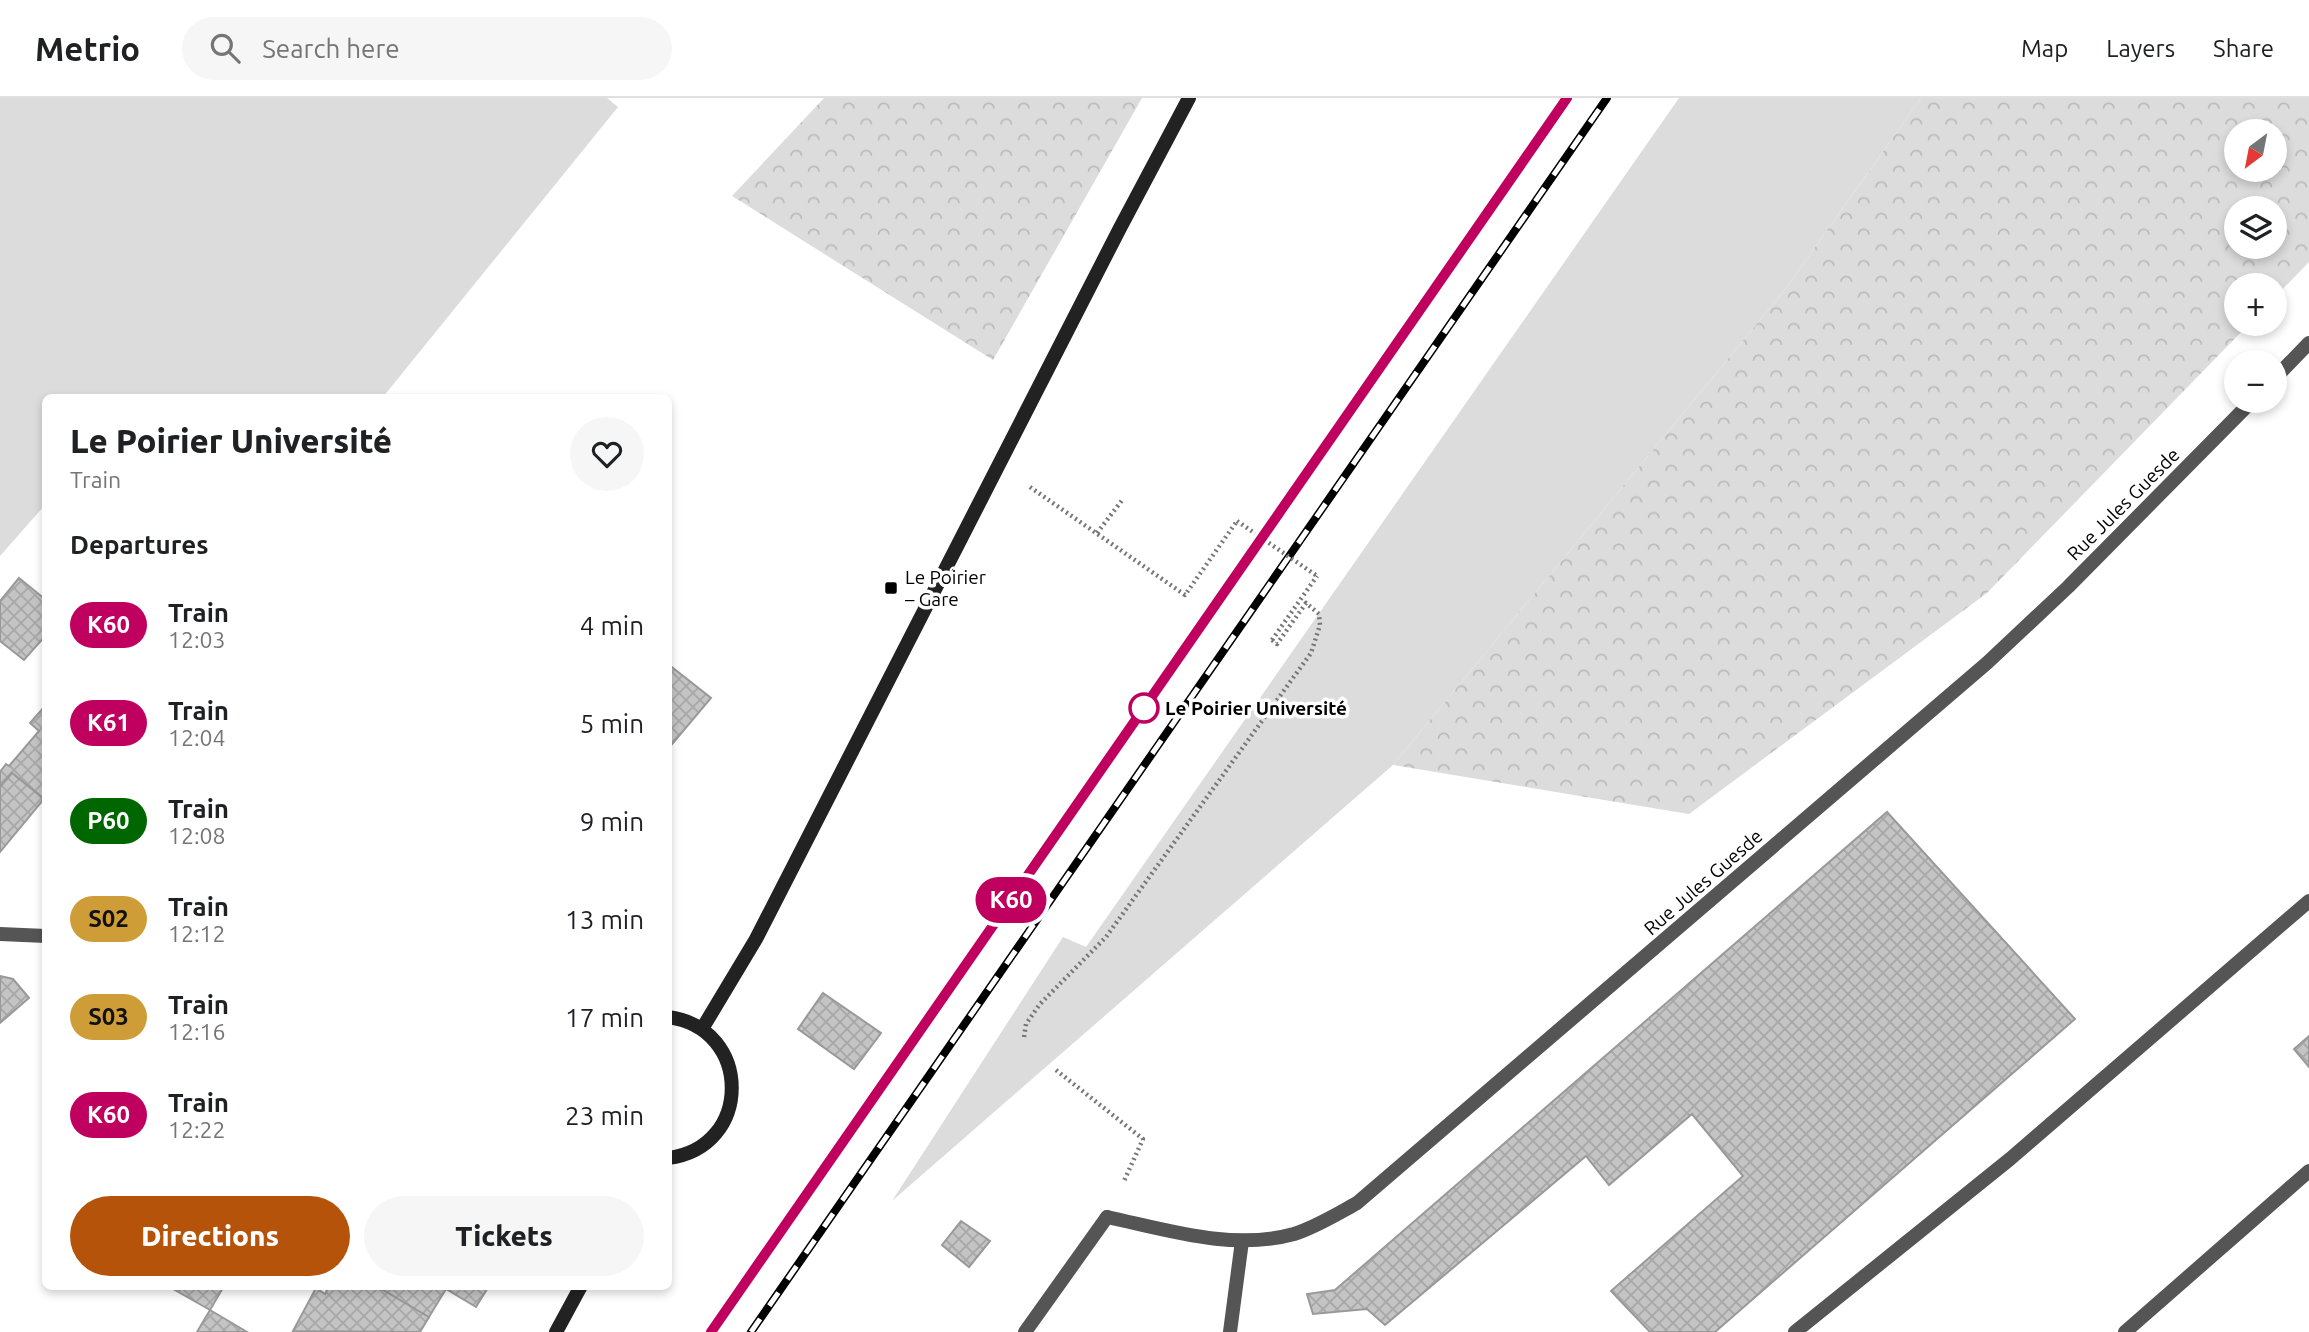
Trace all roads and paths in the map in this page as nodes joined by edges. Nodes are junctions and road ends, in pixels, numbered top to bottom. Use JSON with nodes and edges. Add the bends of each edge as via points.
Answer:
{"nodes":[{"id":1,"x":1189,"y":98,"type":"edge"},
{"id":2,"x":2309,"y":343,"type":"edge"},
{"id":3,"x":2287,"y":365,"type":"edge"},
{"id":4,"x":2240,"y":413,"type":"edge"},
{"id":5,"x":1000,"y":466,"type":"junction"},
{"id":6,"x":1123,"y":499,"type":"dead end"},
{"id":7,"x":1097,"y":534,"type":"junction"},
{"id":8,"x":2309,"y":901,"type":"edge"},
{"id":9,"x":0,"y":934,"type":"edge"},
{"id":10,"x":42,"y":936,"type":"edge"},
{"id":11,"x":672,"y":1018,"type":"edge"},
{"id":12,"x":702,"y":1029,"type":"junction"},
{"id":13,"x":1024,"y":1037,"type":"dead end"},
{"id":14,"x":1056,"y":1070,"type":"dead end"},
{"id":15,"x":672,"y":1157,"type":"edge"},
{"id":16,"x":2309,"y":1171,"type":"edge"},
{"id":17,"x":1107,"y":1217,"type":"junction"},
{"id":18,"x":1242,"y":1241,"type":"junction"},
{"id":19,"x":578,"y":1290,"type":"edge"},
{"id":20,"x":556,"y":1332,"type":"edge"},
{"id":21,"x":1025,"y":1332,"type":"edge"},
{"id":22,"x":1230,"y":1332,"type":"edge"},
{"id":23,"x":1795,"y":1332,"type":"edge"},
{"id":24,"x":2125,"y":1332,"type":"edge"}],
"edges":[{"from":1,"to":5,"type":"street"},
{"from":2,"to":3,"type":"street"},
{"from":4,"to":18,"type":"street","name":"Rue Jules Guesde","via":[[1978,671],[1378,1186],[1357,1203],[1297,1233]]},
{"from":5,"to":7,"type":"path"},
{"from":5,"to":12,"type":"street","via":[[757,939]]},
{"from":6,"to":7,"type":"path"},
{"from":7,"to":13,"type":"path","bridge":true,"via":[[1185,595],[1237,521],[1317,576],[1272,640],[1278,644],[1306,603],[1319,614],[1320,625],[1311,653],[1107,937],[1040,1004],[1026,1024]]},
{"from":8,"to":23,"type":"street","via":[[2010,1159]]},
{"from":9,"to":10,"type":"street"},
{"from":11,"to":12,"type":"street"},
{"from":12,"to":15,"type":"street","via":[[729,1064],[733,1086],[729,1108],[720,1128],[704,1144]]},
{"from":14,"to":17,"type":"path","via":[[1143,1139]]},
{"from":16,"to":24,"type":"street"},
{"from":17,"to":18,"type":"street","name":"Rue Jules Guesde","via":[[1204,1238]]},
{"from":17,"to":21,"type":"street"},
{"from":18,"to":22,"type":"street"},
{"from":19,"to":20,"type":"street"}]}
